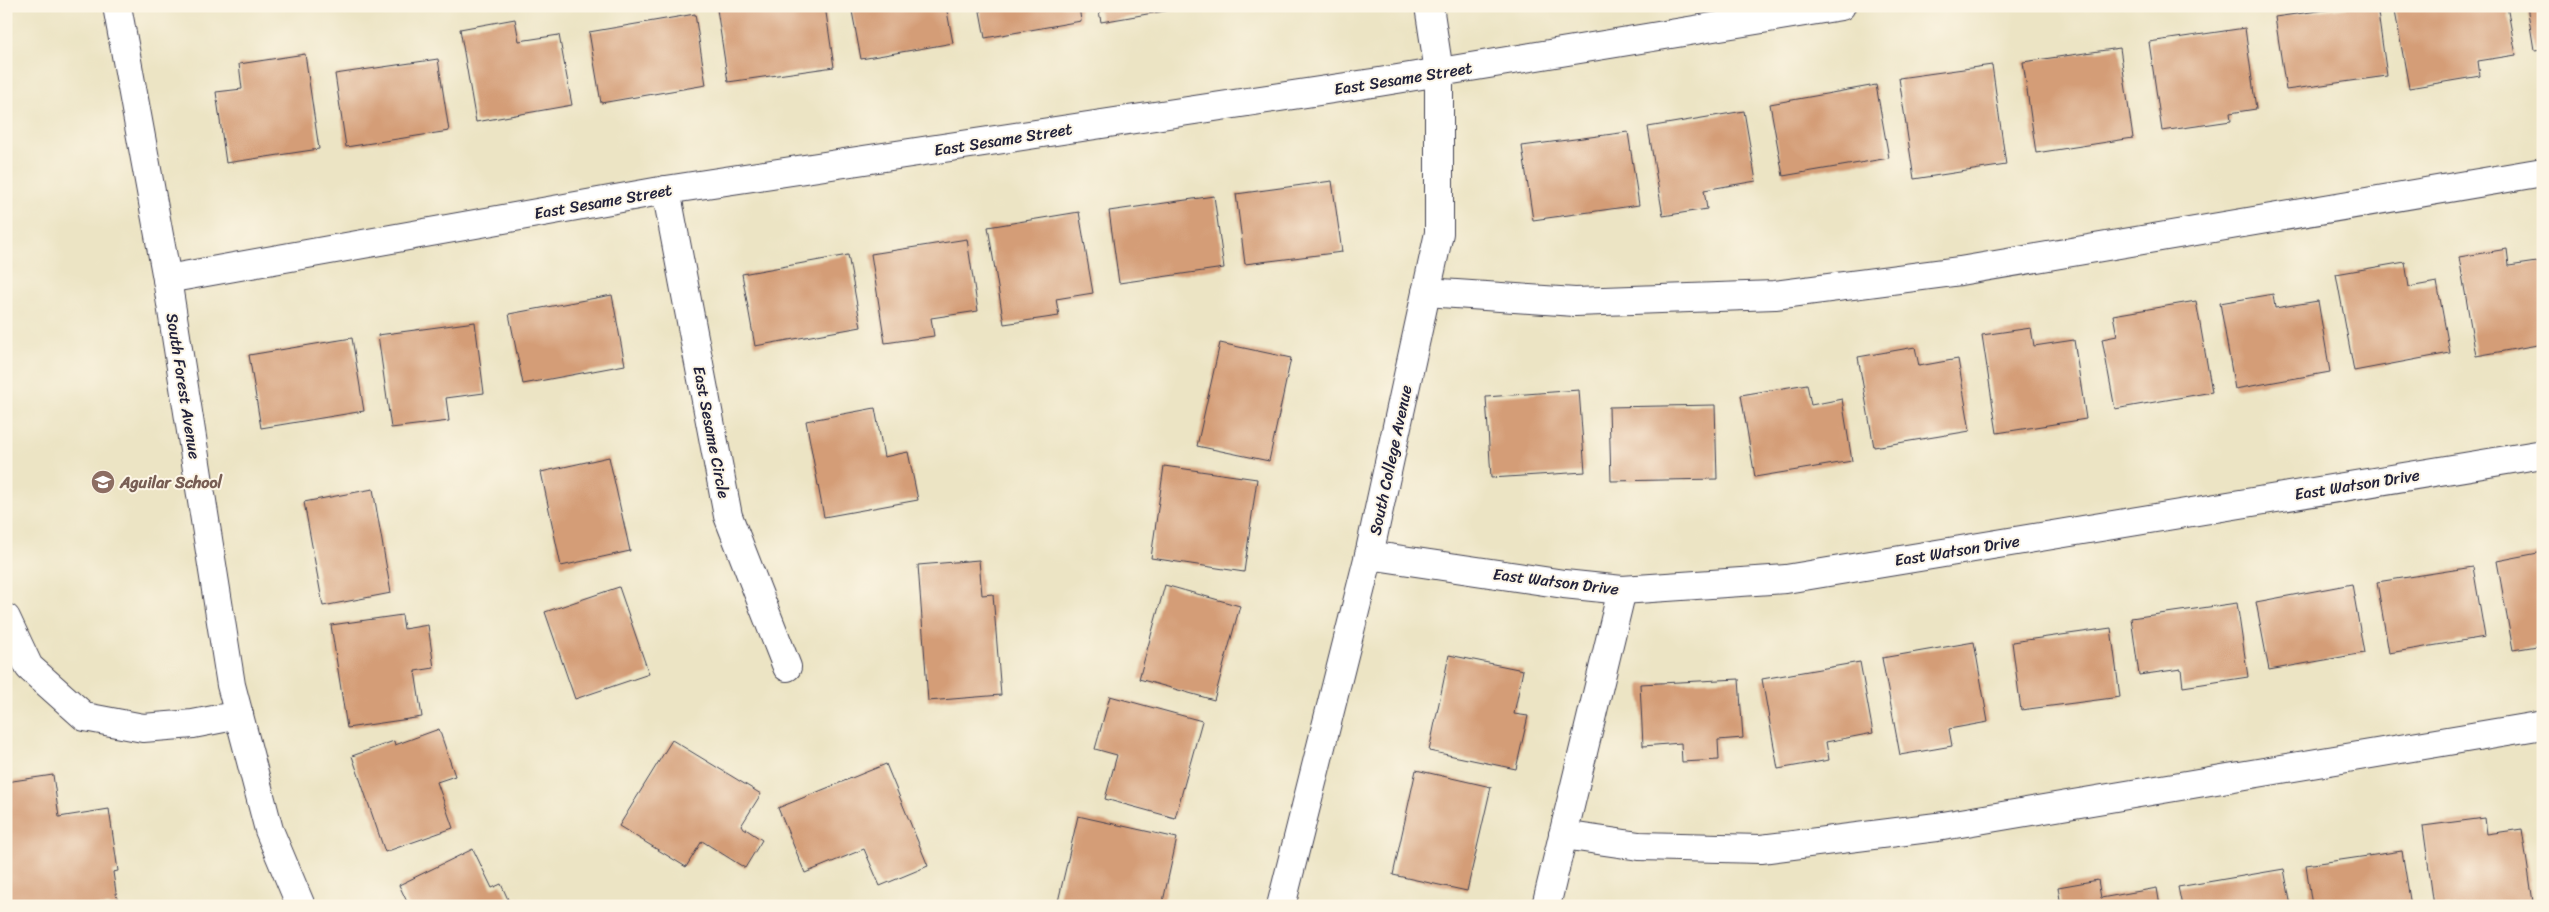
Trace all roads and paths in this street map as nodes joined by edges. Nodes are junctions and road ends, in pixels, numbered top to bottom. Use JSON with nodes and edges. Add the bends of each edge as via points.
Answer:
{"nodes":[{"id":1,"x":117,"y":6,"type":"edge"},
{"id":2,"x":1430,"y":6,"type":"edge"},
{"id":3,"x":1841,"y":6,"type":"edge"},
{"id":4,"x":1439,"y":72,"type":"junction"},
{"id":5,"x":2543,"y":172,"type":"edge"},
{"id":6,"x":666,"y":190,"type":"junction"},
{"id":7,"x":167,"y":279,"type":"junction"},
{"id":8,"x":1426,"y":292,"type":"junction"},
{"id":9,"x":2543,"y":454,"type":"edge"},
{"id":10,"x":1369,"y":555,"type":"junction"},
{"id":11,"x":1622,"y":590,"type":"junction"},
{"id":12,"x":6,"y":618,"type":"edge"},
{"id":13,"x":788,"y":667,"type":"dead end"},
{"id":14,"x":239,"y":716,"type":"junction"},
{"id":15,"x":2543,"y":725,"type":"edge"},
{"id":16,"x":1563,"y":835,"type":"junction"},
{"id":17,"x":301,"y":906,"type":"edge"},
{"id":18,"x":1281,"y":906,"type":"edge"},
{"id":19,"x":1546,"y":906,"type":"edge"}],
"edges":[{"from":1,"to":7,"type":"street","name":"South Forest Avenue"},
{"from":2,"to":4,"type":"street","name":"South College Avenue"},
{"from":3,"to":4,"type":"street","name":"East Sesame Street"},
{"from":4,"to":6,"type":"street","name":"East Sesame Street"},
{"from":4,"to":8,"type":"street","name":"South College Avenue","via":[[1439,233]]},
{"from":5,"to":8,"type":"street","via":[[1960,271],[1775,295],[1575,302]]},
{"from":6,"to":7,"type":"street","name":"East Sesame Street"},
{"from":6,"to":13,"type":"street","name":"East Sesame Circle","via":[[728,516]]},
{"from":7,"to":14,"type":"street","name":"South Forest Avenue","via":[[231,684]]},
{"from":8,"to":10,"type":"street","name":"South College Avenue"},
{"from":9,"to":11,"type":"street","name":"East Watson Drive","via":[[1786,579]]},
{"from":10,"to":11,"type":"street","name":"East Watson Drive"},
{"from":10,"to":18,"type":"street","name":"South College Avenue"},
{"from":11,"to":16,"type":"street"},
{"from":12,"to":14,"type":"street","via":[[29,667],[85,717],[143,728]]},
{"from":14,"to":17,"type":"street","name":"South Forest Avenue","via":[[269,830]]},
{"from":15,"to":16,"type":"street","via":[[1937,827],[1761,849],[1639,846]]},
{"from":16,"to":19,"type":"street"}]}
